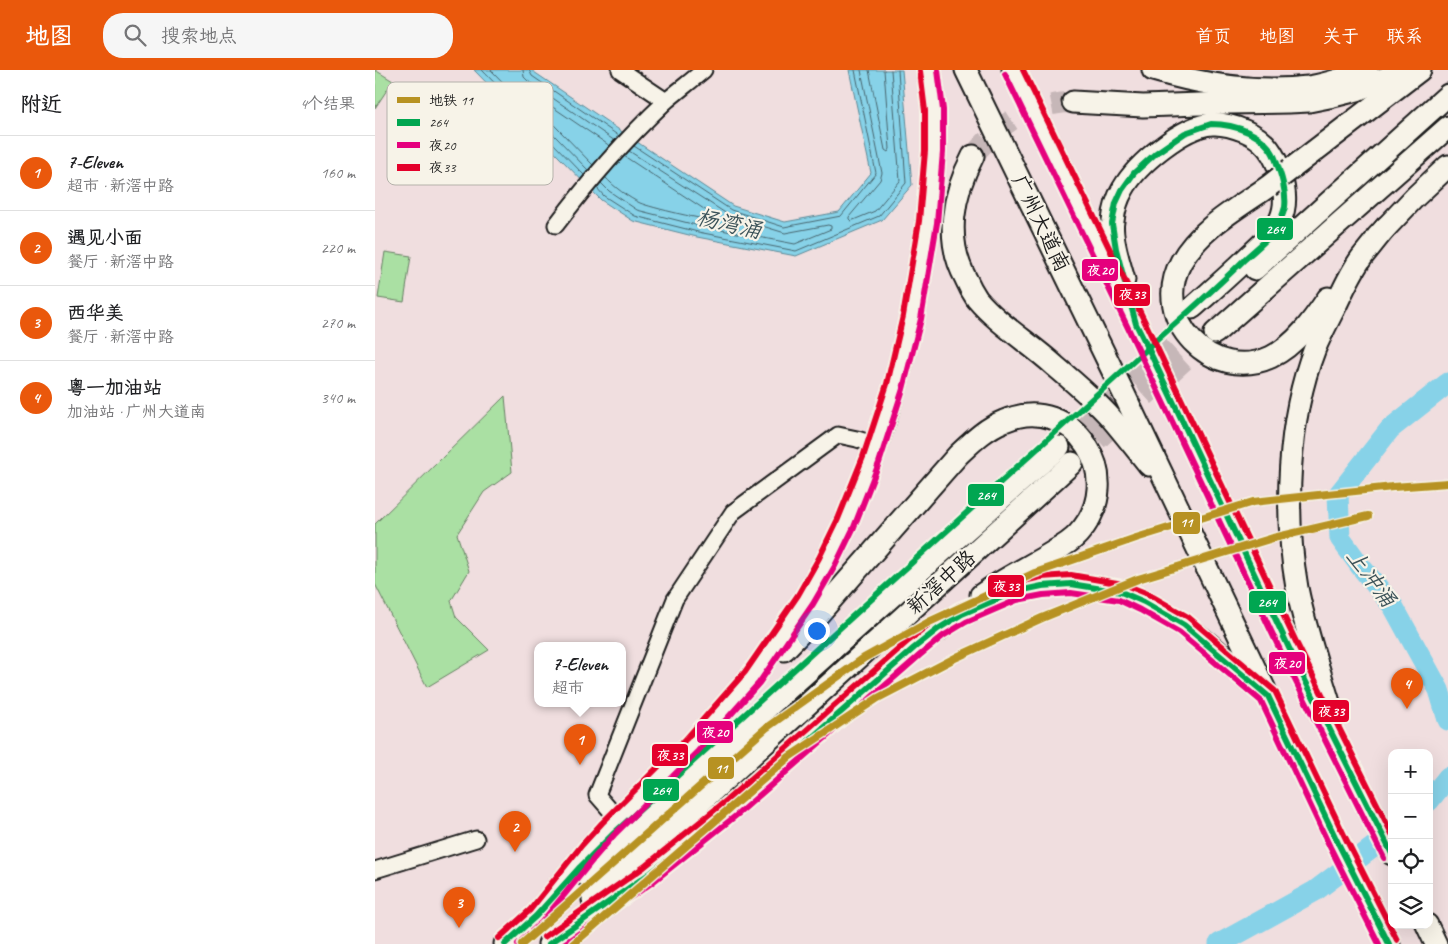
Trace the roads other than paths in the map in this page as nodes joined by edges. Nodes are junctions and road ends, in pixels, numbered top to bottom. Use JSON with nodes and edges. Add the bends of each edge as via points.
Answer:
{"nodes":[{"id":1,"x":620,"y":70,"type":"edge"},
{"id":2,"x":703,"y":70,"type":"edge"},
{"id":3,"x":929,"y":70,"type":"edge"},
{"id":4,"x":966,"y":70,"type":"edge"},
{"id":5,"x":1013,"y":70,"type":"edge"},
{"id":6,"x":1153,"y":70,"type":"edge"},
{"id":7,"x":1370,"y":70,"type":"edge"},
{"id":8,"x":1405,"y":70,"type":"edge"},
{"id":9,"x":1420,"y":70,"type":"edge"},
{"id":10,"x":1448,"y":95,"type":"edge"},
{"id":11,"x":667,"y":101,"type":"junction"},
{"id":12,"x":1073,"y":102,"type":"tunnel mouth"},
{"id":13,"x":1448,"y":127,"type":"edge"},
{"id":14,"x":973,"y":156,"type":"tunnel mouth"},
{"id":15,"x":1448,"y":166,"type":"edge"},
{"id":16,"x":556,"y":224,"type":"dead end"},
{"id":17,"x":1386,"y":227,"type":"junction"},
{"id":18,"x":1203,"y":320,"type":"junction"},
{"id":19,"x":1135,"y":324,"type":"junction"},
{"id":20,"x":876,"y":445,"type":"junction"},
{"id":21,"x":1172,"y":495,"type":"junction"},
{"id":22,"x":914,"y":648,"type":"junction"},
{"id":23,"x":1268,"y":696,"type":"junction"},
{"id":24,"x":693,"y":745,"type":"junction"},
{"id":25,"x":1346,"y":760,"type":"junction"},
{"id":26,"x":618,"y":818,"type":"junction"},
{"id":27,"x":476,"y":839,"type":"dead end"},
{"id":28,"x":1388,"y":846,"type":"edge"},
{"id":29,"x":375,"y":870,"type":"edge"},
{"id":30,"x":536,"y":916,"type":"junction"},
{"id":31,"x":1429,"y":929,"type":"edge"},
{"id":32,"x":555,"y":942,"type":"edge"},
{"id":33,"x":505,"y":944,"type":"edge"},
{"id":34,"x":1389,"y":944,"type":"edge"},
{"id":35,"x":1436,"y":944,"type":"edge"}],
"edges":[{"from":1,"to":11,"type":"street"},
{"from":2,"to":11,"type":"street"},
{"from":3,"to":20,"type":"highway","via":[[934,110],[934,151],[928,222],[911,318],[895,386]]},
{"from":4,"to":21,"type":"highway","name":"广州大道南"},
{"from":5,"to":19,"type":"highway","name":"广州大道南"},
{"from":6,"to":7,"type":"highway","via":[[1211,84],[1277,88],[1309,86]]},
{"from":8,"to":12,"type":"highway","via":[[1357,90],[1309,101],[1143,106]]},
{"from":9,"to":17,"type":"highway","bridge":true,"via":[[1212,226],[1192,245],[1175,279],[1173,297],[1180,325],[1195,344],[1223,361],[1248,363],[1270,357],[1294,341]]},
{"from":10,"to":18,"type":"highway"},
{"from":11,"to":16,"type":"street","via":[[634,133]]},
{"from":13,"to":18,"type":"highway"},
{"from":14,"to":21,"type":"highway","via":[[959,186],[953,237],[961,270],[976,297],[1097,404]]},
{"from":15,"to":17,"type":"highway"},
{"from":17,"to":25,"type":"highway","via":[[1361,258],[1315,349],[1304,383],[1290,465],[1289,502],[1297,588]]},
{"from":18,"to":19,"type":"highway","via":[[1273,232],[1285,205],[1285,188],[1274,156],[1266,144],[1252,134],[1224,124],[1197,128],[1156,153],[1134,173],[1116,203],[1112,224]]},
{"from":19,"to":25,"type":"highway","name":"广州大道南","via":[[1289,648]]},
{"from":20,"to":24,"type":"highway","via":[[846,522],[805,600],[752,677]]},
{"from":20,"to":26,"type":"street","via":[[838,435],[733,512],[675,599],[597,795]]},
{"from":21,"to":23,"type":"highway","name":"广州大道南"},
{"from":22,"to":23,"type":"highway","via":[[961,614],[1014,592],[1071,584],[1095,587],[1121,592],[1184,625]]},
{"from":22,"to":24,"type":"highway","via":[[984,593],[1078,535],[1094,509],[1099,480],[1093,455],[1070,428],[1058,420],[1029,415],[1005,420],[971,442],[816,617]]},
{"from":22,"to":32,"type":"highway","via":[[733,807],[649,874]]},
{"from":23,"to":34,"type":"highway","name":"广州大道南"},
{"from":24,"to":26,"type":"highway"},
{"from":25,"to":28,"type":"highway","name":"广州大道南"},
{"from":26,"to":30,"type":"highway","via":[[587,851]]},
{"from":27,"to":29,"type":"street"},
{"from":30,"to":32,"type":"highway","name":"新滘中路","via":[[1061,449]]},
{"from":30,"to":33,"type":"highway","name":"新滘中路"},
{"from":31,"to":35,"type":"highway"}]}
